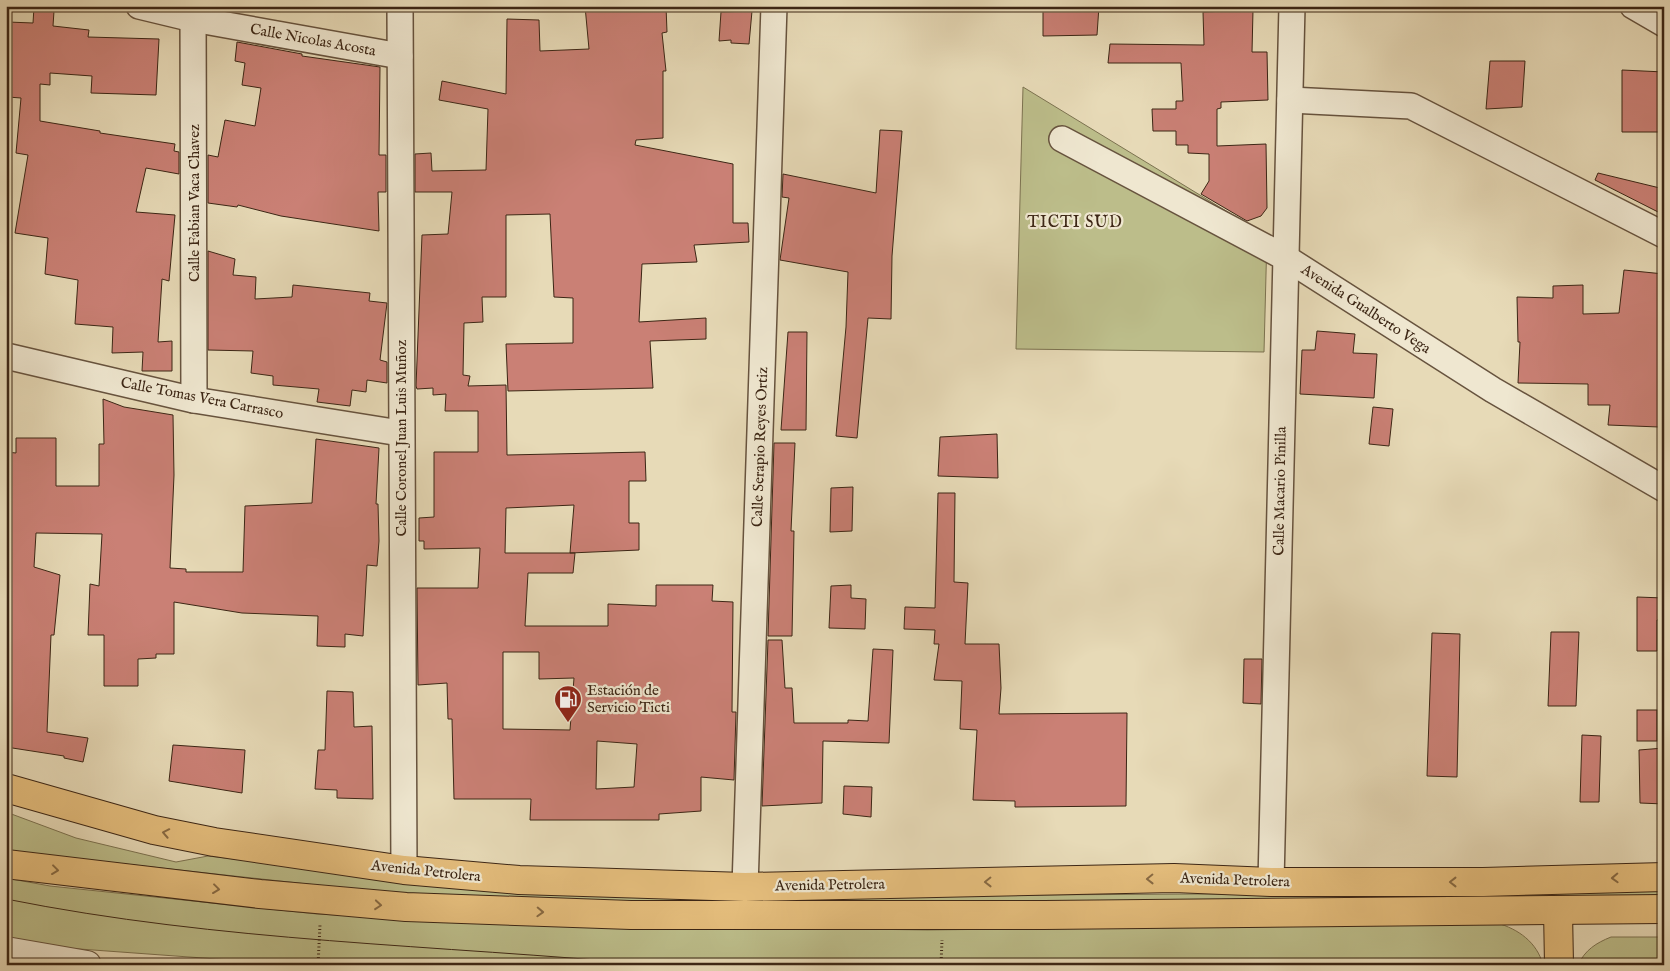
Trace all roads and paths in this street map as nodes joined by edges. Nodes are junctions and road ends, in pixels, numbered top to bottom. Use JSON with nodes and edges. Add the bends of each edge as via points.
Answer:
{"nodes":[{"id":1,"x":139,"y":6,"type":"edge"},
{"id":2,"x":400,"y":6,"type":"edge"},
{"id":3,"x":774,"y":6,"type":"edge"},
{"id":4,"x":1292,"y":6,"type":"edge"},
{"id":5,"x":1633,"y":6,"type":"edge"},
{"id":6,"x":193,"y":12,"type":"edge"},
{"id":7,"x":1664,"y":24,"type":"edge"},
{"id":8,"x":400,"y":56,"type":"junction"},
{"id":9,"x":1290,"y":100,"type":"junction"},
{"id":10,"x":1062,"y":139,"type":"dead end"},
{"id":11,"x":1664,"y":235,"type":"edge"},
{"id":12,"x":1286,"y":258,"type":"junction"},
{"id":13,"x":6,"y":356,"type":"edge"},
{"id":14,"x":194,"y":400,"type":"junction"},
{"id":15,"x":400,"y":433,"type":"junction"},
{"id":16,"x":1664,"y":489,"type":"edge"},
{"id":17,"x":6,"y":788,"type":"edge"},
{"id":18,"x":6,"y":864,"type":"edge"},
{"id":19,"x":404,"y":870,"type":"junction"},
{"id":20,"x":1664,"y":877,"type":"edge"},
{"id":21,"x":1271,"y":882,"type":"junction"},
{"id":22,"x":745,"y":887,"type":"junction"},
{"id":23,"x":1664,"y":909,"type":"edge"},
{"id":24,"x":1558,"y":910,"type":"junction"},
{"id":25,"x":320,"y":919,"type":"dead end"},
{"id":26,"x":942,"y":938,"type":"dead end"},
{"id":27,"x":6,"y":951,"type":"edge"},
{"id":28,"x":87,"y":965,"type":"edge"},
{"id":29,"x":318,"y":965,"type":"edge"},
{"id":30,"x":942,"y":965,"type":"edge"},
{"id":31,"x":1559,"y":965,"type":"edge"}],
"edges":[{"from":1,"to":6,"type":"street","name":"Calle Nicolas Acosta"},
{"from":2,"to":8,"type":"street","name":"Calle Coronel Juan Luis Muñoz"},
{"from":3,"to":22,"type":"street","name":"Calle Serapio Reyes Ortiz"},
{"from":4,"to":9,"type":"street","name":"Calle Macario Pinilla"},
{"from":5,"to":7,"type":"street"},
{"from":6,"to":8,"type":"street","name":"Calle Nicolas Acosta"},
{"from":6,"to":14,"type":"street","name":"Calle Fabian Vaca Chavez"},
{"from":8,"to":15,"type":"street","name":"Calle Coronel Juan Luis Muñoz"},
{"from":9,"to":11,"type":"street","via":[[1412,106]]},
{"from":9,"to":12,"type":"street","name":"Calle Macario Pinilla"},
{"from":10,"to":12,"type":"street","name":"Avenida Gualberto Vega"},
{"from":12,"to":16,"type":"street","name":"Avenida Gualberto Vega","via":[[1493,390]]},
{"from":12,"to":21,"type":"street","name":"Calle Macario Pinilla"},
{"from":13,"to":14,"type":"street","name":"Calle Tomas Vera Carrasco"},
{"from":14,"to":15,"type":"street","name":"Calle Tomas Vera Carrasco"},
{"from":15,"to":19,"type":"street","name":"Calle Coronel Juan Luis Muñoz"},
{"from":19,"to":17,"type":"highway","name":"Avenida Petrolera","one_way":true,"via":[[162,832]]},
{"from":18,"to":24,"type":"highway","name":"Avenida Petrolera","one_way":true,"via":[[260,894],[406,907],[622,915]]},
{"from":19,"to":22,"type":"highway","name":"Avenida Petrolera","via":[[519,880]]},
{"from":20,"to":21,"type":"highway","name":"Avenida Petrolera","one_way":true,"via":[[1483,882]]},
{"from":21,"to":22,"type":"highway","name":"Avenida Petrolera","one_way":true,"via":[[1174,878]]},
{"from":23,"to":24,"type":"highway","name":"Avenida Petrolera"},
{"from":24,"to":31,"type":"highway"},
{"from":25,"to":29,"type":"path"},
{"from":26,"to":30,"type":"path"},
{"from":27,"to":28,"type":"street"}]}
